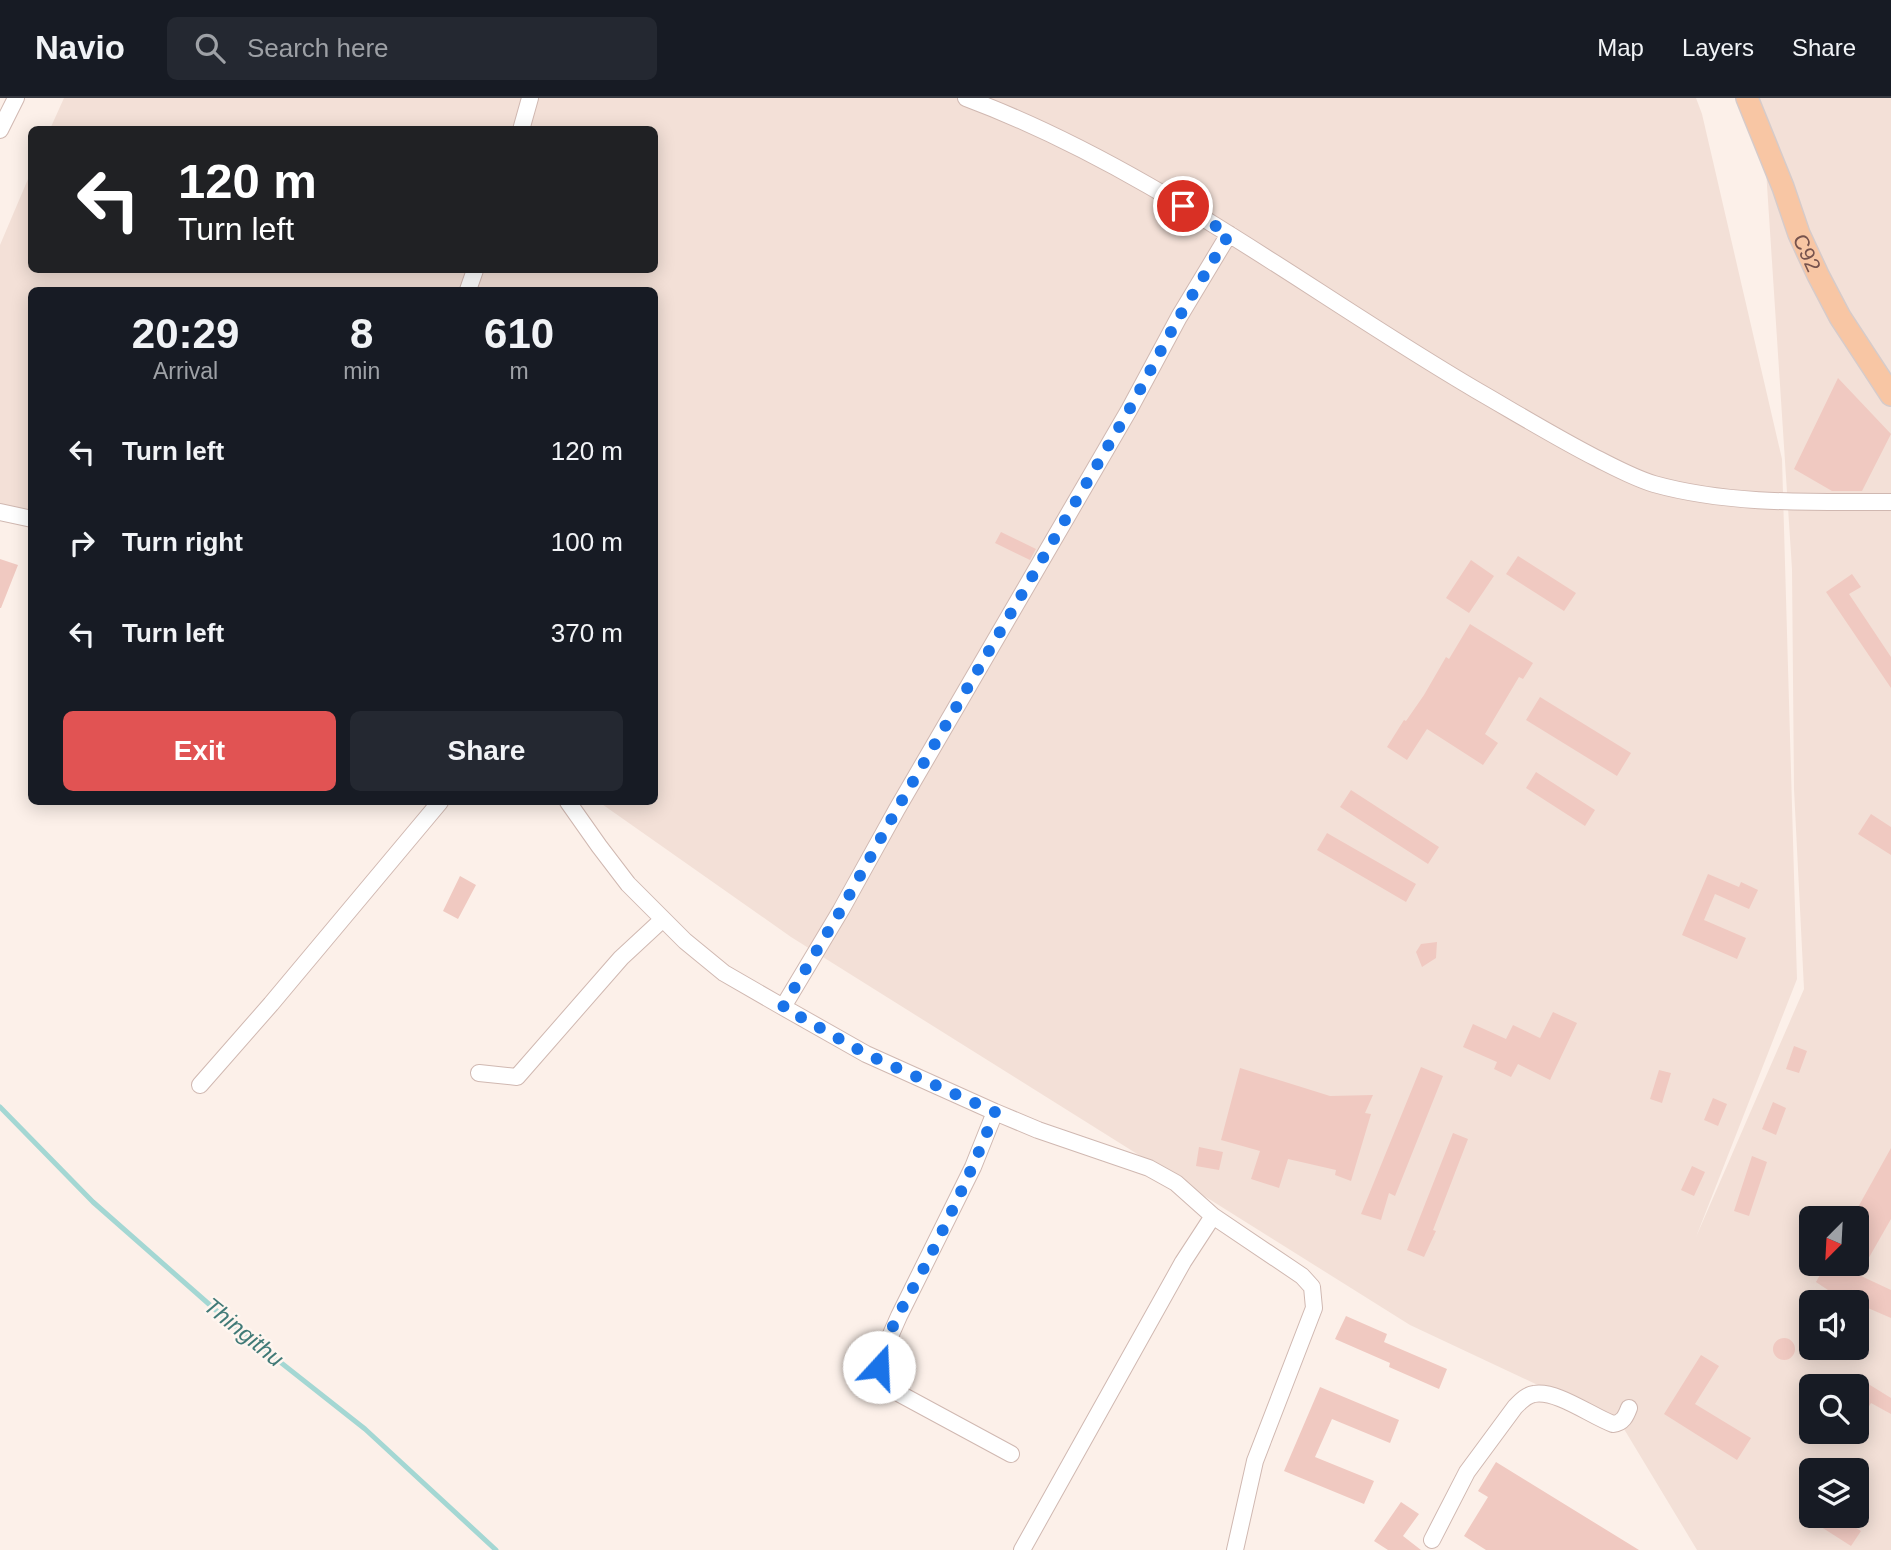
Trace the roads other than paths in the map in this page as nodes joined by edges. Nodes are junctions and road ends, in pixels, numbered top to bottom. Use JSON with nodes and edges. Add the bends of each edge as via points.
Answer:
{"nodes":[{"id":1,"x":16,"y":98,"type":"edge"},
{"id":2,"x":530,"y":98,"type":"edge"},
{"id":3,"x":966,"y":98,"type":"edge"},
{"id":4,"x":1747,"y":98,"type":"edge"},
{"id":5,"x":522,"y":126,"type":"edge"},
{"id":6,"x":0,"y":130,"type":"edge"},
{"id":7,"x":1229,"y":234,"type":"junction"},
{"id":8,"x":1891,"y":396,"type":"edge"},
{"id":9,"x":1891,"y":502,"type":"edge"},
{"id":10,"x":0,"y":512,"type":"edge"},
{"id":11,"x":28,"y":518,"type":"edge"},
{"id":12,"x":437,"y":805,"type":"edge"},
{"id":13,"x":570,"y":805,"type":"edge"},
{"id":14,"x":662,"y":920,"type":"junction"},
{"id":15,"x":783,"y":1007,"type":"junction"},
{"id":16,"x":479,"y":1073,"type":"dead end"},
{"id":17,"x":200,"y":1085,"type":"dead end"},
{"id":18,"x":995,"y":1112,"type":"junction"},
{"id":19,"x":1213,"y":1216,"type":"junction"},
{"id":20,"x":1629,"y":1408,"type":"dead end"},
{"id":21,"x":1011,"y":1454,"type":"dead end"},
{"id":22,"x":1432,"y":1540,"type":"dead end"},
{"id":23,"x":1022,"y":1550,"type":"edge"},
{"id":24,"x":1235,"y":1550,"type":"edge"}],
"edges":[{"from":1,"to":6,"type":"street"},
{"from":2,"to":5,"type":"street"},
{"from":3,"to":7,"type":"street","via":[[1065,140]]},
{"from":4,"to":8,"type":"main road","name":"C92","via":[[1818,275]]},
{"from":7,"to":9,"type":"street","via":[[1554,436],[1650,483],[1696,495]]},
{"from":7,"to":15,"type":"street"},
{"from":10,"to":11,"type":"street"},
{"from":12,"to":17,"type":"street"},
{"from":13,"to":14,"type":"street","via":[[621,875]]},
{"from":14,"to":15,"type":"street","via":[[724,973]]},
{"from":14,"to":16,"type":"street","via":[[621,958],[517,1077]]},
{"from":15,"to":18,"type":"street","via":[[866,1054]]},
{"from":18,"to":19,"type":"street","via":[[1149,1168],[1176,1183]]},
{"from":18,"to":21,"type":"street","via":[[879,1367],[882,1379],[900,1394]]},
{"from":19,"to":23,"type":"street","via":[[1182,1262]]},
{"from":19,"to":24,"type":"street","via":[[1303,1276],[1314,1296],[1309,1324],[1255,1461]]},
{"from":20,"to":22,"type":"street","via":[[1625,1418],[1613,1424],[1558,1398],[1534,1394],[1524,1399],[1466,1472]]}]}
